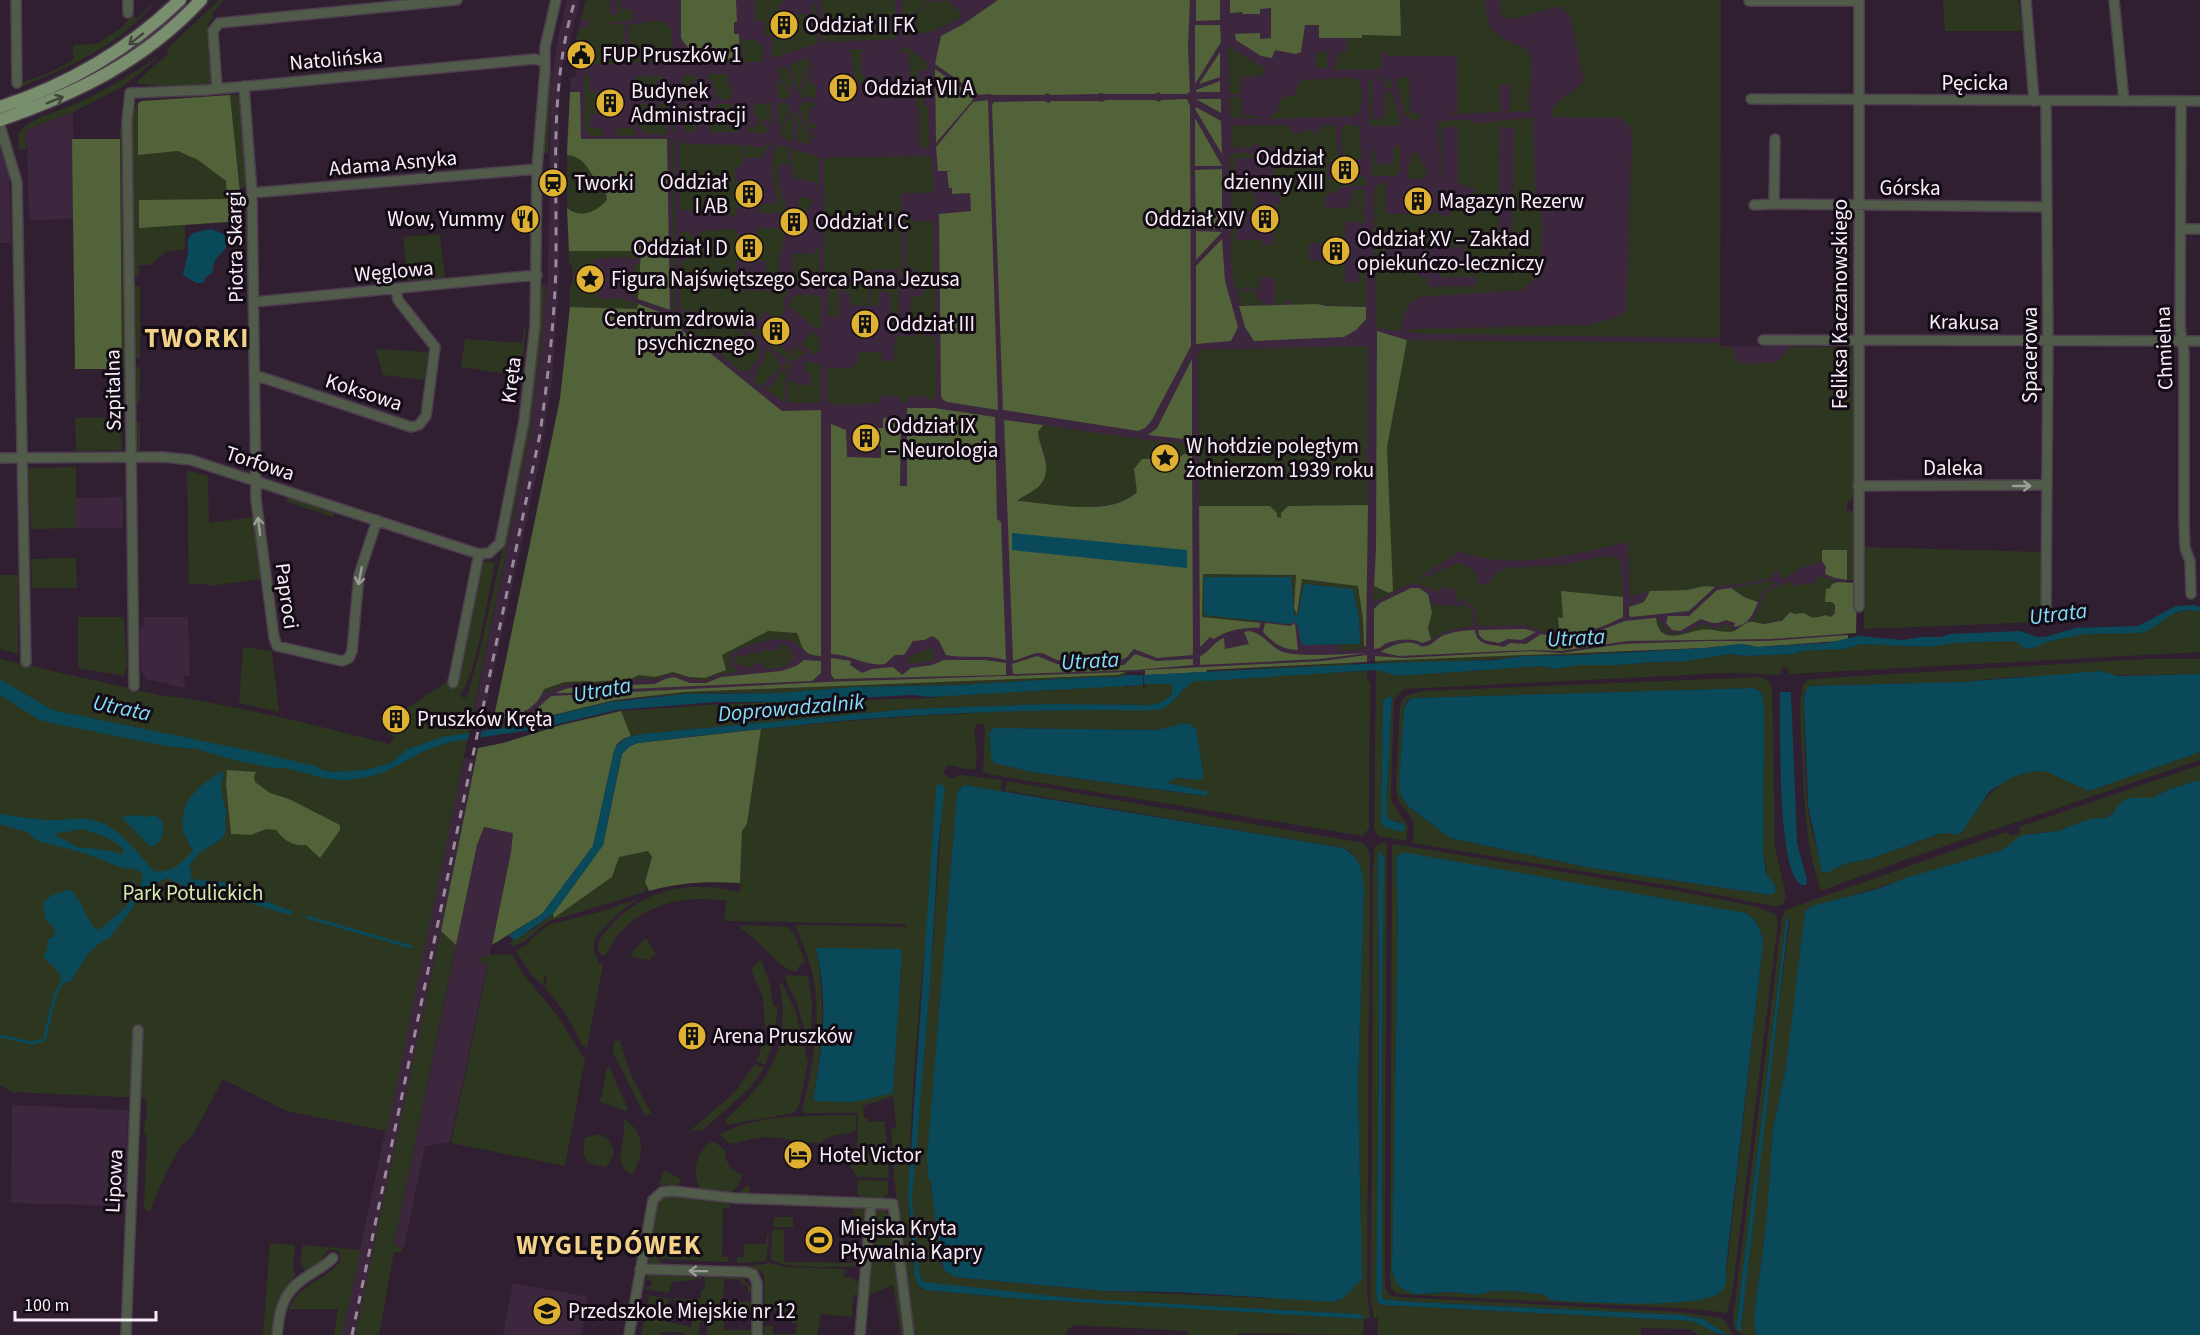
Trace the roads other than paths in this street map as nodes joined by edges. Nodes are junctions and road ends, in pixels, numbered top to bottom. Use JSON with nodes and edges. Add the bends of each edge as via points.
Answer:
{"nodes":[{"id":1,"x":16,"y":0,"type":"edge"},
{"id":2,"x":128,"y":0,"type":"edge"},
{"id":3,"x":180,"y":0,"type":"edge"},
{"id":4,"x":201,"y":0,"type":"edge"},
{"id":5,"x":457,"y":0,"type":"edge"},
{"id":6,"x":556,"y":0,"type":"edge"},
{"id":7,"x":2026,"y":0,"type":"edge"},
{"id":8,"x":2114,"y":0,"type":"edge"},
{"id":9,"x":1749,"y":1,"type":"edge"},
{"id":10,"x":1858,"y":1,"type":"edge"},
{"id":11,"x":128,"y":13,"type":"dead end"},
{"id":12,"x":545,"y":62,"type":"junction"},
{"id":13,"x":17,"y":83,"type":"dead end"},
{"id":14,"x":244,"y":86,"type":"junction"},
{"id":15,"x":217,"y":88,"type":"junction"},
{"id":16,"x":130,"y":93,"type":"joint"},
{"id":17,"x":1751,"y":99,"type":"dead end"},
{"id":18,"x":1858,"y":100,"type":"junction"},
{"id":19,"x":2034,"y":101,"type":"junction"},
{"id":20,"x":2046,"y":101,"type":"junction"},
{"id":21,"x":2124,"y":101,"type":"junction"},
{"id":22,"x":2181,"y":101,"type":"junction"},
{"id":23,"x":2200,"y":101,"type":"edge"},
{"id":24,"x":0,"y":106,"type":"edge"},
{"id":25,"x":0,"y":120,"type":"edge"},
{"id":26,"x":0,"y":126,"type":"edge"},
{"id":27,"x":1775,"y":139,"type":"dead end"},
{"id":28,"x":537,"y":169,"type":"junction"},
{"id":29,"x":252,"y":193,"type":"junction"},
{"id":30,"x":1754,"y":204,"type":"dead end"},
{"id":31,"x":1774,"y":204,"type":"junction"},
{"id":32,"x":1859,"y":206,"type":"junction"},
{"id":33,"x":2047,"y":207,"type":"junction"},
{"id":34,"x":2181,"y":230,"type":"junction"},
{"id":35,"x":2200,"y":230,"type":"edge"},
{"id":36,"x":537,"y":275,"type":"junction"},
{"id":37,"x":396,"y":289,"type":"junction"},
{"id":38,"x":254,"y":302,"type":"junction"},
{"id":39,"x":1763,"y":339,"type":"dead end"},
{"id":40,"x":1859,"y":339,"type":"junction"},
{"id":41,"x":2048,"y":341,"type":"junction"},
{"id":42,"x":2181,"y":341,"type":"junction"},
{"id":43,"x":2200,"y":341,"type":"edge"},
{"id":44,"x":255,"y":375,"type":"junction"},
{"id":45,"x":0,"y":458,"type":"edge"},
{"id":46,"x":21,"y":458,"type":"junction"},
{"id":47,"x":131,"y":458,"type":"junction"},
{"id":48,"x":255,"y":480,"type":"junction"},
{"id":49,"x":2047,"y":485,"type":"junction"},
{"id":50,"x":1858,"y":486,"type":"junction"},
{"id":51,"x":377,"y":520,"type":"junction"},
{"id":52,"x":479,"y":554,"type":"junction"},
{"id":53,"x":2191,"y":594,"type":"dead end"},
{"id":54,"x":1859,"y":607,"type":"dead end"},
{"id":55,"x":2046,"y":609,"type":"dead end"},
{"id":56,"x":26,"y":662,"type":"dead end"},
{"id":57,"x":453,"y":683,"type":"dead end"},
{"id":58,"x":134,"y":686,"type":"dead end"},
{"id":59,"x":138,"y":1030,"type":"dead end"},
{"id":60,"x":871,"y":1204,"type":"junction"},
{"id":61,"x":333,"y":1258,"type":"dead end"},
{"id":62,"x":640,"y":1269,"type":"junction"},
{"id":63,"x":126,"y":1335,"type":"edge"},
{"id":64,"x":277,"y":1335,"type":"edge"},
{"id":65,"x":630,"y":1335,"type":"edge"},
{"id":66,"x":757,"y":1335,"type":"edge"},
{"id":67,"x":860,"y":1335,"type":"edge"},
{"id":68,"x":909,"y":1335,"type":"edge"}],
"edges":[{"from":1,"to":13,"type":"street"},
{"from":2,"to":11,"type":"street"},
{"from":3,"to":24,"type":"main road","one_way":true,"via":[[107,58],[67,80]]},
{"from":25,"to":4,"type":"main road","one_way":true,"via":[[94,82],[148,48]]},
{"from":5,"to":15,"type":"street","via":[[219,23],[213,31]]},
{"from":6,"to":12,"type":"street","name":"Kręta","via":[[544,47]]},
{"from":7,"to":19,"type":"street"},
{"from":8,"to":21,"type":"street"},
{"from":9,"to":10,"type":"street"},
{"from":10,"to":18,"type":"street","name":"Feliksa Kaczanowskiego"},
{"from":12,"to":14,"type":"street","name":"Natolińska","via":[[535,59]]},
{"from":12,"to":28,"type":"street","name":"Kręta"},
{"from":14,"to":15,"type":"street","name":"Natolińska"},
{"from":14,"to":29,"type":"street","name":"Piotra Skargi"},
{"from":15,"to":16,"type":"street","name":"Natolińska"},
{"from":16,"to":47,"type":"street","name":"Szpitalna","via":[[127,121]]},
{"from":17,"to":18,"type":"street","name":"Pęcicka"},
{"from":18,"to":19,"type":"street","name":"Pęcicka"},
{"from":18,"to":32,"type":"street","name":"Feliksa Kaczanowskiego"},
{"from":19,"to":20,"type":"street","name":"Pęcicka"},
{"from":20,"to":21,"type":"street","name":"Pęcicka"},
{"from":20,"to":33,"type":"street","name":"Spacerowa"},
{"from":21,"to":22,"type":"street","name":"Pęcicka"},
{"from":22,"to":23,"type":"street","name":"Pęcicka"},
{"from":22,"to":34,"type":"street","name":"Chmielna"},
{"from":26,"to":46,"type":"street","via":[[17,182]]},
{"from":27,"to":31,"type":"street"},
{"from":28,"to":29,"type":"street","name":"Adama Asnyka"},
{"from":28,"to":36,"type":"street","name":"Kręta"},
{"from":29,"to":38,"type":"street","name":"Piotra Skargi"},
{"from":30,"to":31,"type":"street","name":"Górska"},
{"from":31,"to":32,"type":"street","name":"Górska"},
{"from":32,"to":33,"type":"street","name":"Górska"},
{"from":32,"to":40,"type":"street","name":"Feliksa Kaczanowskiego"},
{"from":33,"to":41,"type":"street","name":"Spacerowa"},
{"from":34,"to":35,"type":"street"},
{"from":34,"to":42,"type":"street","name":"Chmielna"},
{"from":36,"to":37,"type":"street","name":"Węglowa"},
{"from":36,"to":52,"type":"street","name":"Kręta","via":[[524,421],[502,535],[494,550]]},
{"from":37,"to":38,"type":"street","name":"Węglowa"},
{"from":37,"to":44,"type":"street","name":"Koksowa","via":[[398,300],[435,346],[426,416],[419,425],[411,427]]},
{"from":38,"to":44,"type":"street","name":"Piotra Skargi"},
{"from":39,"to":40,"type":"street","name":"Krakusa"},
{"from":40,"to":41,"type":"street","name":"Krakusa"},
{"from":40,"to":50,"type":"street","name":"Feliksa Kaczanowskiego"},
{"from":41,"to":42,"type":"street","name":"Krakusa"},
{"from":41,"to":49,"type":"street","name":"Spacerowa"},
{"from":42,"to":43,"type":"street","name":"Krakusa"},
{"from":42,"to":53,"type":"street","name":"Chmielna","via":[[2185,548],[2190,561]]},
{"from":44,"to":48,"type":"street","name":"Piotra Skargi"},
{"from":45,"to":46,"type":"street","name":"Torfowa"},
{"from":46,"to":47,"type":"street","name":"Torfowa"},
{"from":46,"to":56,"type":"street"},
{"from":47,"to":48,"type":"street","name":"Torfowa","via":[[186,459]]},
{"from":47,"to":58,"type":"street","name":"Szpitalna"},
{"from":48,"to":51,"type":"street","name":"Torfowa"},
{"from":51,"to":48,"type":"street","name":"Paproci","one_way":true,"via":[[359,575],[349,658],[342,661],[283,648],[273,638]]},
{"from":50,"to":49,"type":"street","name":"Daleka","one_way":true},
{"from":49,"to":55,"type":"street","name":"Spacerowa"},
{"from":50,"to":54,"type":"street","name":"Feliksa Kaczanowskiego"},
{"from":51,"to":52,"type":"street","name":"Torfowa"},
{"from":52,"to":57,"type":"street"},
{"from":59,"to":63,"type":"street","name":"Lipowa"},
{"from":60,"to":62,"type":"street","via":[[662,1192],[653,1200]]},
{"from":60,"to":67,"type":"street"},
{"from":60,"to":68,"type":"street","via":[[893,1204]]},
{"from":61,"to":64,"type":"street","via":[[289,1292],[280,1308]]},
{"from":62,"to":65,"type":"street"},
{"from":66,"to":62,"type":"street","one_way":true,"via":[[754,1276],[746,1272]]}]}
